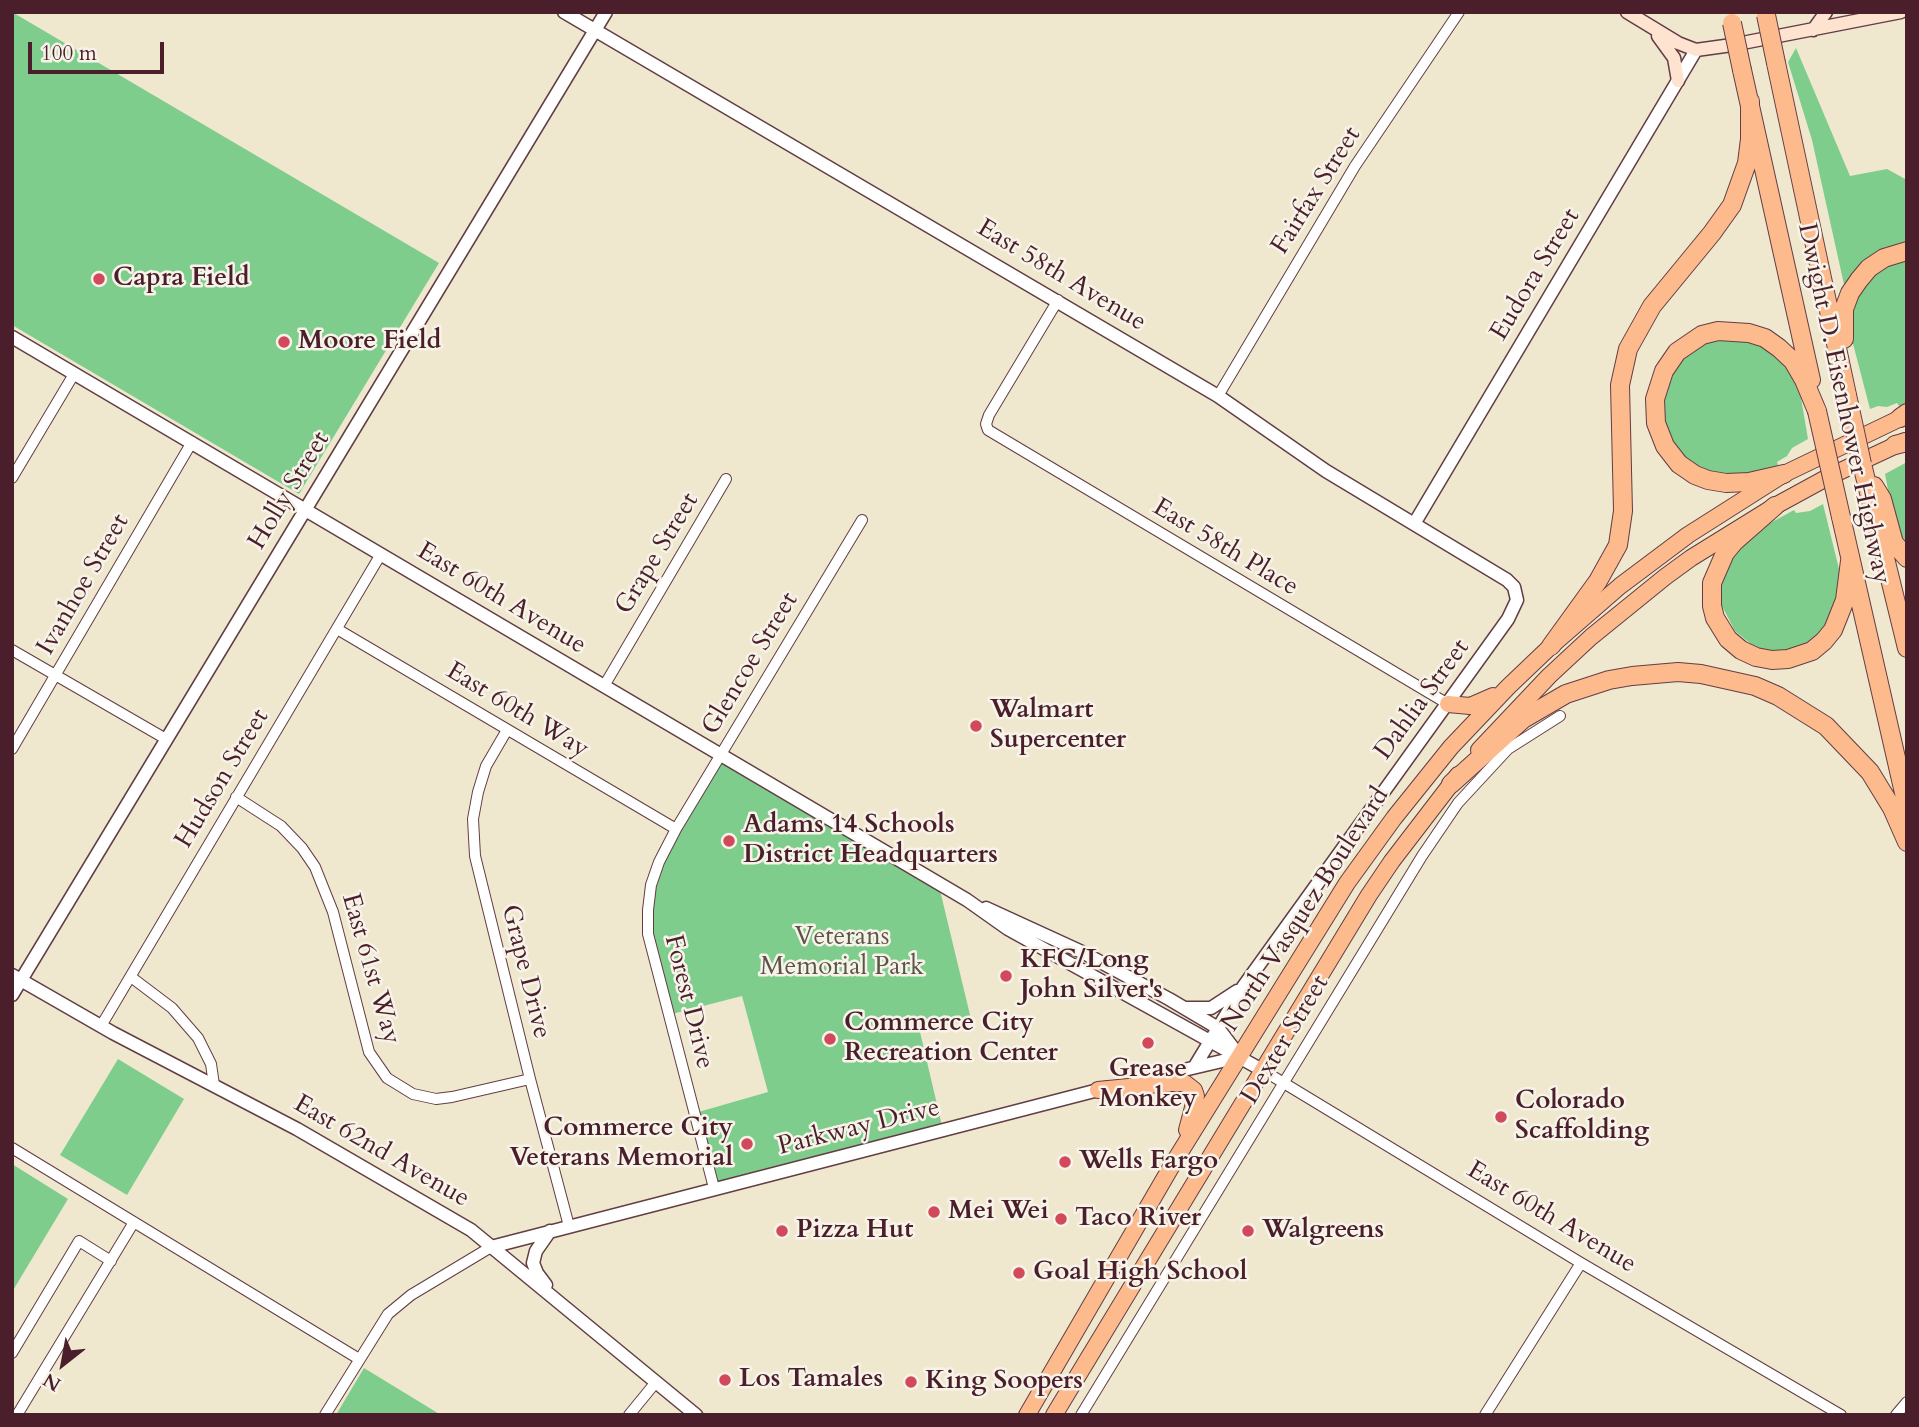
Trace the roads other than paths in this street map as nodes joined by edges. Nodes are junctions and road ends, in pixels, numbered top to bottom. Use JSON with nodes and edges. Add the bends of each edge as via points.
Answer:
{"nodes":[{"id":1,"x":564,"y":12,"type":"edge"},
{"id":2,"x":607,"y":12,"type":"edge"},
{"id":3,"x":1459,"y":12,"type":"edge"},
{"id":4,"x":1627,"y":12,"type":"edge"},
{"id":5,"x":1826,"y":12,"type":"edge"},
{"id":6,"x":1901,"y":12,"type":"edge"},
{"id":7,"x":1766,"y":14,"type":"edge"},
{"id":8,"x":1731,"y":17,"type":"edge"},
{"id":9,"x":1851,"y":17,"type":"edge"},
{"id":10,"x":1645,"y":23,"type":"junction"},
{"id":11,"x":1813,"y":30,"type":"junction"},
{"id":12,"x":595,"y":31,"type":"junction"},
{"id":13,"x":1696,"y":50,"type":"junction"},
{"id":14,"x":1678,"y":81,"type":"junction"},
{"id":15,"x":1750,"y":101,"type":"junction"},
{"id":16,"x":1907,"y":251,"type":"edge"},
{"id":17,"x":1058,"y":300,"type":"junction"},
{"id":18,"x":12,"y":337,"type":"edge"},
{"id":19,"x":75,"y":374,"type":"junction"},
{"id":20,"x":1847,"y":395,"type":"junction"},
{"id":21,"x":1218,"y":396,"type":"junction"},
{"id":22,"x":1817,"y":411,"type":"junction"},
{"id":23,"x":1904,"y":415,"type":"edge"},
{"id":24,"x":192,"y":442,"type":"junction"},
{"id":25,"x":1903,"y":442,"type":"edge"},
{"id":26,"x":13,"y":473,"type":"edge"},
{"id":27,"x":1784,"y":474,"type":"junction"},
{"id":28,"x":726,"y":479,"type":"dead end"},
{"id":29,"x":1877,"y":502,"type":"junction"},
{"id":30,"x":1775,"y":506,"type":"junction"},
{"id":31,"x":306,"y":508,"type":"junction"},
{"id":32,"x":862,"y":520,"type":"dead end"},
{"id":33,"x":1414,"y":524,"type":"junction"},
{"id":34,"x":381,"y":554,"type":"junction"},
{"id":35,"x":1907,"y":558,"type":"edge"},
{"id":36,"x":1850,"y":561,"type":"junction"},
{"id":37,"x":1517,"y":600,"type":"joint"},
{"id":38,"x":337,"y":629,"type":"junction"},
{"id":39,"x":1551,"y":646,"type":"junction"},
{"id":40,"x":1907,"y":648,"type":"edge"},
{"id":41,"x":12,"y":650,"type":"edge"},
{"id":42,"x":55,"y":676,"type":"junction"},
{"id":43,"x":1515,"y":680,"type":"junction"},
{"id":44,"x":604,"y":685,"type":"junction"},
{"id":45,"x":1448,"y":704,"type":"junction"},
{"id":46,"x":1560,"y":716,"type":"dead end"},
{"id":47,"x":507,"y":730,"type":"junction"},
{"id":48,"x":166,"y":739,"type":"junction"},
{"id":49,"x":12,"y":749,"type":"edge"},
{"id":50,"x":721,"y":754,"type":"junction"},
{"id":51,"x":1451,"y":784,"type":"junction"},
{"id":52,"x":236,"y":797,"type":"junction"},
{"id":53,"x":1907,"y":806,"type":"edge"},
{"id":54,"x":676,"y":829,"type":"junction"},
{"id":55,"x":1907,"y":842,"type":"edge"},
{"id":56,"x":967,"y":900,"type":"junction"},
{"id":57,"x":16,"y":977,"type":"edge"},
{"id":58,"x":131,"y":977,"type":"junction"},
{"id":59,"x":1243,"y":987,"type":"junction"},
{"id":60,"x":12,"y":995,"type":"edge"},
{"id":61,"x":1183,"y":1007,"type":"junction"},
{"id":62,"x":101,"y":1026,"type":"junction"},
{"id":63,"x":1219,"y":1028,"type":"junction"},
{"id":64,"x":1210,"y":1041,"type":"junction"},
{"id":65,"x":1239,"y":1056,"type":"junction"},
{"id":66,"x":1195,"y":1066,"type":"junction"},
{"id":67,"x":1264,"y":1071,"type":"junction"},
{"id":68,"x":530,"y":1079,"type":"junction"},
{"id":69,"x":1284,"y":1084,"type":"junction"},
{"id":70,"x":214,"y":1085,"type":"junction"},
{"id":71,"x":1098,"y":1090,"type":"junction"},
{"id":72,"x":12,"y":1147,"type":"edge"},
{"id":73,"x":1174,"y":1162,"type":"junction"},
{"id":74,"x":714,"y":1188,"type":"junction"},
{"id":75,"x":134,"y":1222,"type":"junction"},
{"id":76,"x":569,"y":1226,"type":"junction"},
{"id":77,"x":550,"y":1231,"type":"junction"},
{"id":78,"x":491,"y":1247,"type":"junction"},
{"id":79,"x":111,"y":1261,"type":"junction"},
{"id":80,"x":1581,"y":1263,"type":"junction"},
{"id":81,"x":567,"y":1308,"type":"junction"},
{"id":82,"x":12,"y":1353,"type":"edge"},
{"id":83,"x":359,"y":1359,"type":"junction"},
{"id":84,"x":656,"y":1382,"type":"junction"},
{"id":85,"x":1907,"y":1402,"type":"edge"},
{"id":86,"x":17,"y":1415,"type":"edge"},
{"id":87,"x":325,"y":1415,"type":"edge"},
{"id":88,"x":629,"y":1415,"type":"edge"},
{"id":89,"x":696,"y":1415,"type":"edge"},
{"id":90,"x":1027,"y":1415,"type":"edge"},
{"id":91,"x":1054,"y":1415,"type":"edge"},
{"id":92,"x":1081,"y":1415,"type":"edge"},
{"id":93,"x":1485,"y":1415,"type":"edge"},
{"id":94,"x":1841,"y":1415,"type":"edge"},
{"id":95,"x":1896,"y":1415,"type":"edge"}],
"edges":[{"from":1,"to":12,"type":"street","name":"East 58th Avenue"},
{"from":2,"to":12,"type":"street","name":"Holly Street"},
{"from":3,"to":21,"type":"street","name":"Fairfax Street","via":[[1356,166]]},
{"from":4,"to":10,"type":"main road"},
{"from":5,"to":11,"type":"main road"},
{"from":6,"to":9,"type":"main road"},
{"from":7,"to":20,"type":"highway","name":"Dwight D. Eisenhower Highway","bridge":true},
{"from":8,"to":15,"type":"highway","name":"Dwight D. Eisenhower Highway","bridge":true},
{"from":9,"to":11,"type":"main road"},
{"from":10,"to":13,"type":"main road"},
{"from":10,"to":14,"type":"main road","via":[[1672,54]]},
{"from":11,"to":13,"type":"main road"},
{"from":12,"to":17,"type":"street","name":"East 58th Avenue"},
{"from":12,"to":31,"type":"street","name":"Holly Street"},
{"from":13,"to":14,"type":"street","name":"Eudora Street"},
{"from":14,"to":33,"type":"street","name":"Eudora Street"},
{"from":15,"to":22,"type":"highway","name":"Dwight D. Eisenhower Highway"},
{"from":15,"to":39,"type":"highway","via":[[1747,163],[1732,205],[1652,306],[1628,349],[1620,385],[1623,510],[1618,545]]},
{"from":16,"to":20,"type":"highway","via":[[1870,268],[1847,302],[1843,323]]},
{"from":17,"to":21,"type":"street","name":"East 58th Avenue"},
{"from":17,"to":45,"type":"street","name":"East 58th Place","via":[[989,415],[988,430]]},
{"from":18,"to":19,"type":"street","name":"East 60th Avenue"},
{"from":19,"to":24,"type":"street","name":"East 60th Avenue"},
{"from":19,"to":26,"type":"street"},
{"from":20,"to":29,"type":"highway","name":"Dwight D. Eisenhower Highway","bridge":true,"via":[[1862,464]]},
{"from":21,"to":33,"type":"street","name":"East 58th Avenue"},
{"from":22,"to":27,"type":"highway","via":[[1793,361],[1749,332],[1702,335],[1677,352],[1664,371],[1655,398],[1656,423],[1679,464],[1695,475],[1726,483]]},
{"from":22,"to":36,"type":"highway","name":"Dwight D. Eisenhower Highway","bridge":true},
{"from":23,"to":27,"type":"highway","name":"North Vasquez Boulevard"},
{"from":24,"to":31,"type":"street","name":"East 60th Avenue"},
{"from":24,"to":42,"type":"street","name":"Ivanhoe Street"},
{"from":25,"to":30,"type":"highway","name":"North Vasquez Boulevard"},
{"from":27,"to":39,"type":"highway","name":"North Vasquez Boulevard","via":[[1620,586]]},
{"from":28,"to":44,"type":"street","name":"Grape Street"},
{"from":29,"to":35,"type":"highway","via":[[1894,543]]},
{"from":29,"to":40,"type":"highway","name":"Dwight D. Eisenhower Highway"},
{"from":30,"to":36,"type":"highway","via":[[1724,553],[1712,583],[1715,618],[1741,650],[1756,657],[1788,659],[1824,641],[1845,600]]},
{"from":30,"to":51,"type":"highway","name":"North Vasquez Boulevard","via":[[1691,558],[1591,637],[1494,733]]},
{"from":31,"to":34,"type":"street","name":"East 60th Avenue"},
{"from":31,"to":48,"type":"street","name":"Holly Street"},
{"from":32,"to":50,"type":"street","name":"Glencoe Street"},
{"from":33,"to":37,"type":"street","name":"East 58th Avenue","via":[[1507,580]]},
{"from":34,"to":38,"type":"street","name":"Hudson Street"},
{"from":34,"to":44,"type":"street","name":"East 60th Avenue"},
{"from":36,"to":53,"type":"highway","name":"Dwight D. Eisenhower Highway"},
{"from":37,"to":45,"type":"street","name":"Dahlia Street"},
{"from":38,"to":47,"type":"street","name":"East 60th Way"},
{"from":38,"to":52,"type":"street","name":"Hudson Street"},
{"from":39,"to":43,"type":"highway","name":"North Vasquez Boulevard"},
{"from":41,"to":42,"type":"street"},
{"from":42,"to":48,"type":"street"},
{"from":42,"to":49,"type":"street","name":"Ivanhoe Street"},
{"from":43,"to":45,"type":"highway","via":[[1480,703]]},
{"from":43,"to":65,"type":"highway","name":"North Vasquez Boulevard","via":[[1434,767],[1374,844]]},
{"from":44,"to":50,"type":"street","name":"East 60th Avenue"},
{"from":45,"to":59,"type":"street","name":"Dahlia Street"},
{"from":46,"to":69,"type":"street","name":"Dexter Street","via":[[1508,749],[1458,803]]},
{"from":47,"to":54,"type":"street","name":"East 60th Way"},
{"from":47,"to":68,"type":"street","name":"Grape Drive","via":[[483,775],[475,801],[473,837]]},
{"from":48,"to":57,"type":"street","name":"Holly Street"},
{"from":50,"to":54,"type":"street","name":"Glencoe Street"},
{"from":50,"to":56,"type":"street","name":"East 60th Avenue"},
{"from":51,"to":55,"type":"highway","via":[[1523,719],[1566,694],[1632,676],[1701,674],[1755,686],[1826,726],[1870,772]]},
{"from":51,"to":67,"type":"highway","name":"North Vasquez Boulevard","via":[[1369,895]]},
{"from":52,"to":58,"type":"street","name":"Hudson Street"},
{"from":52,"to":68,"type":"street","name":"East 61st Way","via":[[281,826],[316,867],[333,912],[369,1052],[387,1078],[413,1094],[436,1098]]},
{"from":54,"to":74,"type":"street","name":"Forest Drive","via":[[653,877],[648,933]]},
{"from":56,"to":61,"type":"street","name":"East 60th Avenue","via":[[1082,952]]},
{"from":56,"to":64,"type":"street","name":"East 60th Avenue","via":[[1008,929]]},
{"from":57,"to":60,"type":"street","name":"Holly Street"},
{"from":57,"to":62,"type":"street","name":"East 62nd Avenue"},
{"from":58,"to":62,"type":"street","name":"Hudson Street"},
{"from":58,"to":70,"type":"street","via":[[172,1008],[198,1038],[211,1064]]},
{"from":59,"to":61,"type":"street","via":[[1211,1008]]},
{"from":59,"to":63,"type":"street","name":"Dahlia Street"},
{"from":61,"to":63,"type":"street","name":"East 60th Avenue"},
{"from":62,"to":70,"type":"street","name":"East 62nd Avenue"},
{"from":63,"to":64,"type":"street","name":"Dahlia Street"},
{"from":63,"to":65,"type":"street","name":"East 60th Avenue"},
{"from":64,"to":65,"type":"street","name":"East 60th Avenue"},
{"from":64,"to":66,"type":"street","name":"Dahlia Street"},
{"from":65,"to":66,"type":"street","name":"Parkway Drive"},
{"from":65,"to":67,"type":"street","name":"East 60th Avenue"},
{"from":65,"to":73,"type":"highway","name":"North Vasquez Boulevard"},
{"from":66,"to":71,"type":"street","name":"Parkway Drive"},
{"from":67,"to":69,"type":"street","name":"East 60th Avenue"},
{"from":67,"to":91,"type":"highway","name":"North Vasquez Boulevard"},
{"from":68,"to":76,"type":"street","name":"Grape Drive"},
{"from":69,"to":80,"type":"street","name":"East 60th Avenue"},
{"from":69,"to":92,"type":"street","name":"Dexter Street"},
{"from":70,"to":78,"type":"street","name":"East 62nd Avenue","via":[[471,1230]]},
{"from":71,"to":73,"type":"highway","via":[[1182,1082],[1190,1086],[1196,1101]]},
{"from":71,"to":74,"type":"street","name":"Parkway Drive"},
{"from":72,"to":75,"type":"street"},
{"from":73,"to":90,"type":"highway","name":"North Vasquez Boulevard"},
{"from":74,"to":76,"type":"street","name":"Parkway Drive"},
{"from":75,"to":79,"type":"street"},
{"from":75,"to":83,"type":"street"},
{"from":76,"to":77,"type":"street","name":"Parkway Drive"},
{"from":77,"to":78,"type":"street","name":"Parkway Drive"},
{"from":77,"to":81,"type":"street","via":[[533,1263]]},
{"from":78,"to":81,"type":"street","name":"East 62nd Avenue"},
{"from":78,"to":83,"type":"street","via":[[400,1302]]},
{"from":79,"to":82,"type":"street","via":[[79,1241]]},
{"from":79,"to":86,"type":"street"},
{"from":80,"to":93,"type":"street"},
{"from":80,"to":94,"type":"street","name":"East 60th Avenue"},
{"from":81,"to":84,"type":"street","name":"East 62nd Avenue"},
{"from":83,"to":87,"type":"street"},
{"from":84,"to":88,"type":"street"},
{"from":84,"to":89,"type":"street","name":"East 62nd Avenue"},
{"from":85,"to":95,"type":"street"}]}
